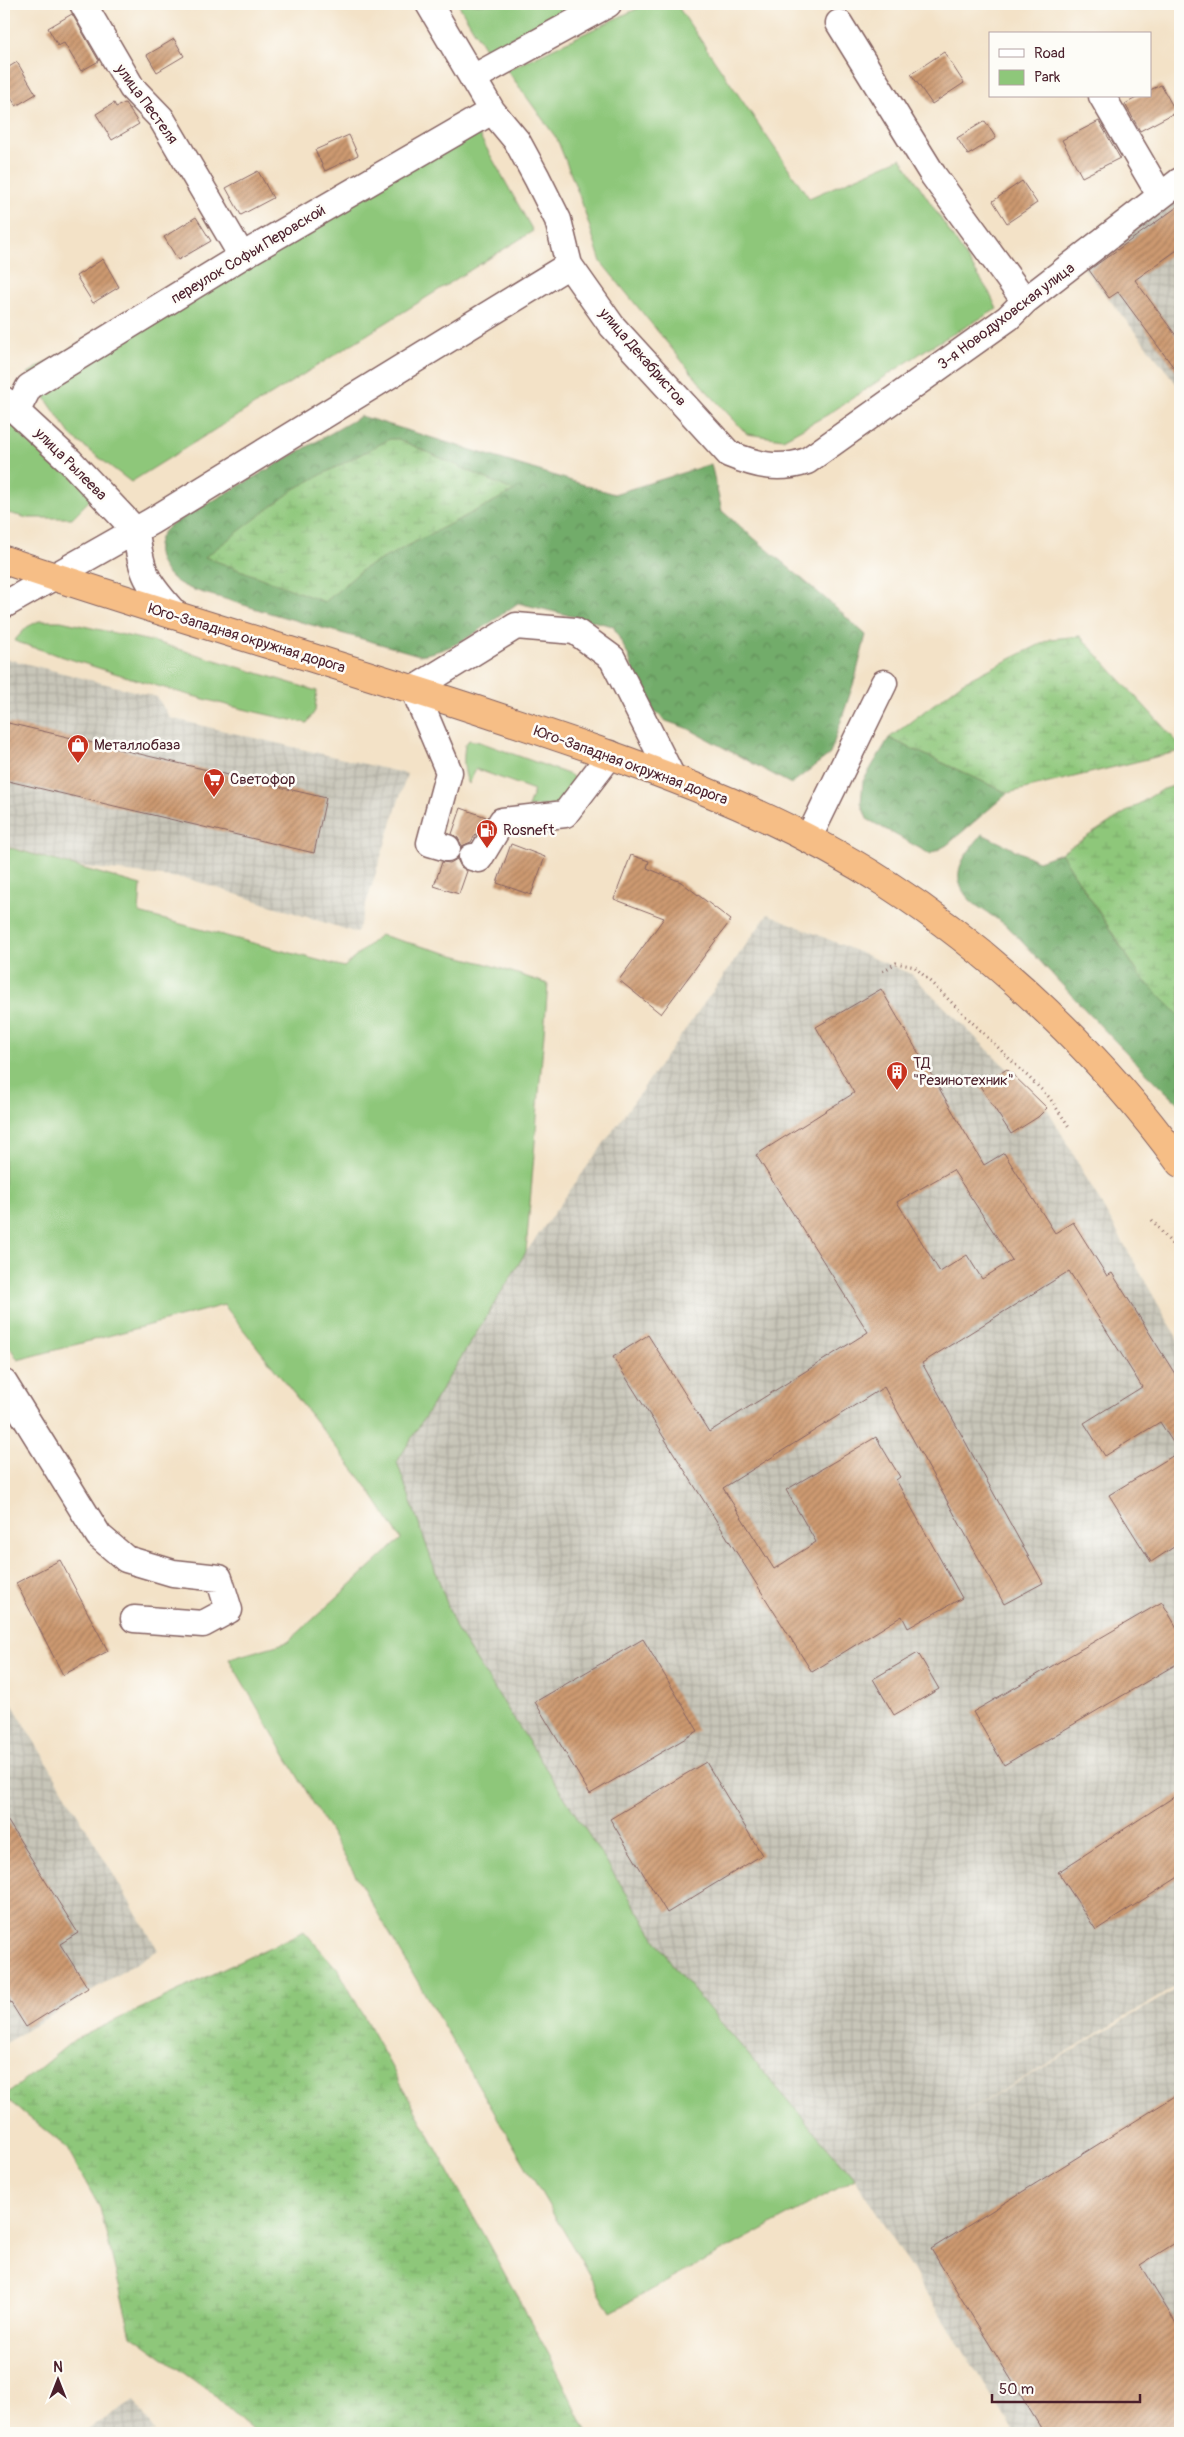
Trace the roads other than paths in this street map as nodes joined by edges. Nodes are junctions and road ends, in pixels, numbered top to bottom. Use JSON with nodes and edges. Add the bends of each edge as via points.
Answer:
{"nodes":[{"id":1,"x":84,"y":4,"type":"edge"},
{"id":2,"x":429,"y":4,"type":"edge"},
{"id":3,"x":608,"y":4,"type":"edge"},
{"id":4,"x":839,"y":24,"type":"dead end"},
{"id":5,"x":473,"y":78,"type":"junction"},
{"id":6,"x":1103,"y":98,"type":"edge"},
{"id":7,"x":492,"y":111,"type":"junction"},
{"id":8,"x":1170,"y":188,"type":"edge"},
{"id":9,"x":242,"y":256,"type":"junction"},
{"id":10,"x":569,"y":265,"type":"junction"},
{"id":11,"x":1025,"y":300,"type":"junction"},
{"id":12,"x":10,"y":405,"type":"edge"},
{"id":13,"x":774,"y":467,"type":"joint"},
{"id":14,"x":136,"y":531,"type":"junction"},
{"id":15,"x":4,"y":560,"type":"edge"},
{"id":16,"x":55,"y":577,"type":"junction"},
{"id":17,"x":4,"y":605,"type":"edge"},
{"id":18,"x":177,"y":616,"type":"junction"},
{"id":19,"x":884,"y":683,"type":"dead end"},
{"id":20,"x":414,"y":689,"type":"junction"},
{"id":21,"x":611,"y":754,"type":"junction"},
{"id":22,"x":672,"y":776,"type":"junction"},
{"id":23,"x":808,"y":838,"type":"junction"},
{"id":24,"x":447,"y":848,"type":"dead end"},
{"id":25,"x":472,"y":857,"type":"dead end"},
{"id":26,"x":1180,"y":1164,"type":"edge"},
{"id":27,"x":4,"y":1383,"type":"edge"},
{"id":28,"x":134,"y":1619,"type":"dead end"}],
"edges":[{"from":1,"to":9,"type":"street","name":"улица Пестеля","via":[[132,88],[161,118]]},
{"from":2,"to":5,"type":"street","name":"улица Декабристов"},
{"from":3,"to":5,"type":"street"},
{"from":4,"to":11,"type":"street","via":[[932,176]]},
{"from":5,"to":7,"type":"street","name":"улица Декабристов"},
{"from":6,"to":8,"type":"street"},
{"from":7,"to":9,"type":"street","name":"переулок Софьи Перовской"},
{"from":7,"to":10,"type":"street","name":"улица Декабристов","via":[[517,141],[537,178],[558,220]]},
{"from":8,"to":11,"type":"street","name":"3-я Новодуховская улица"},
{"from":9,"to":12,"type":"street","name":"переулок Софьи Перовской","via":[[28,386]]},
{"from":10,"to":13,"type":"street","name":"улица Декабристов","via":[[612,326],[729,454],[751,463]]},
{"from":10,"to":14,"type":"street"},
{"from":11,"to":13,"type":"street","name":"3-я Новодуховская улица","via":[[1008,318],[806,461],[790,467]]},
{"from":12,"to":14,"type":"street","name":"улица Рылеева","via":[[70,461]]},
{"from":14,"to":16,"type":"street"},
{"from":14,"to":18,"type":"street","via":[[140,564],[153,589]]},
{"from":15,"to":16,"type":"highway","name":"Юго-Западная окружная дорога"},
{"from":16,"to":17,"type":"street"},
{"from":16,"to":18,"type":"highway","name":"Юго-Западная окружная дорога"},
{"from":18,"to":20,"type":"highway","name":"Юго-Западная окружная дорога"},
{"from":19,"to":23,"type":"street"},
{"from":20,"to":21,"type":"highway","name":"Юго-Западная окружная дорога"},
{"from":20,"to":22,"type":"street","via":[[516,626],[575,631],[612,658]]},
{"from":20,"to":24,"type":"street","via":[[449,772],[430,843]]},
{"from":21,"to":22,"type":"highway","name":"Юго-Западная окружная дорога"},
{"from":21,"to":25,"type":"street","via":[[565,814],[502,821],[479,859]]},
{"from":22,"to":23,"type":"highway","name":"Юго-Западная окружная дорога"},
{"from":23,"to":26,"type":"highway","name":"Юго-Западная окружная дорога","via":[[887,884],[964,939],[1021,987],[1130,1100]]},
{"from":27,"to":28,"type":"street","via":[[99,1536],[126,1560],[172,1573],[219,1578],[229,1610],[203,1624]]}]}
